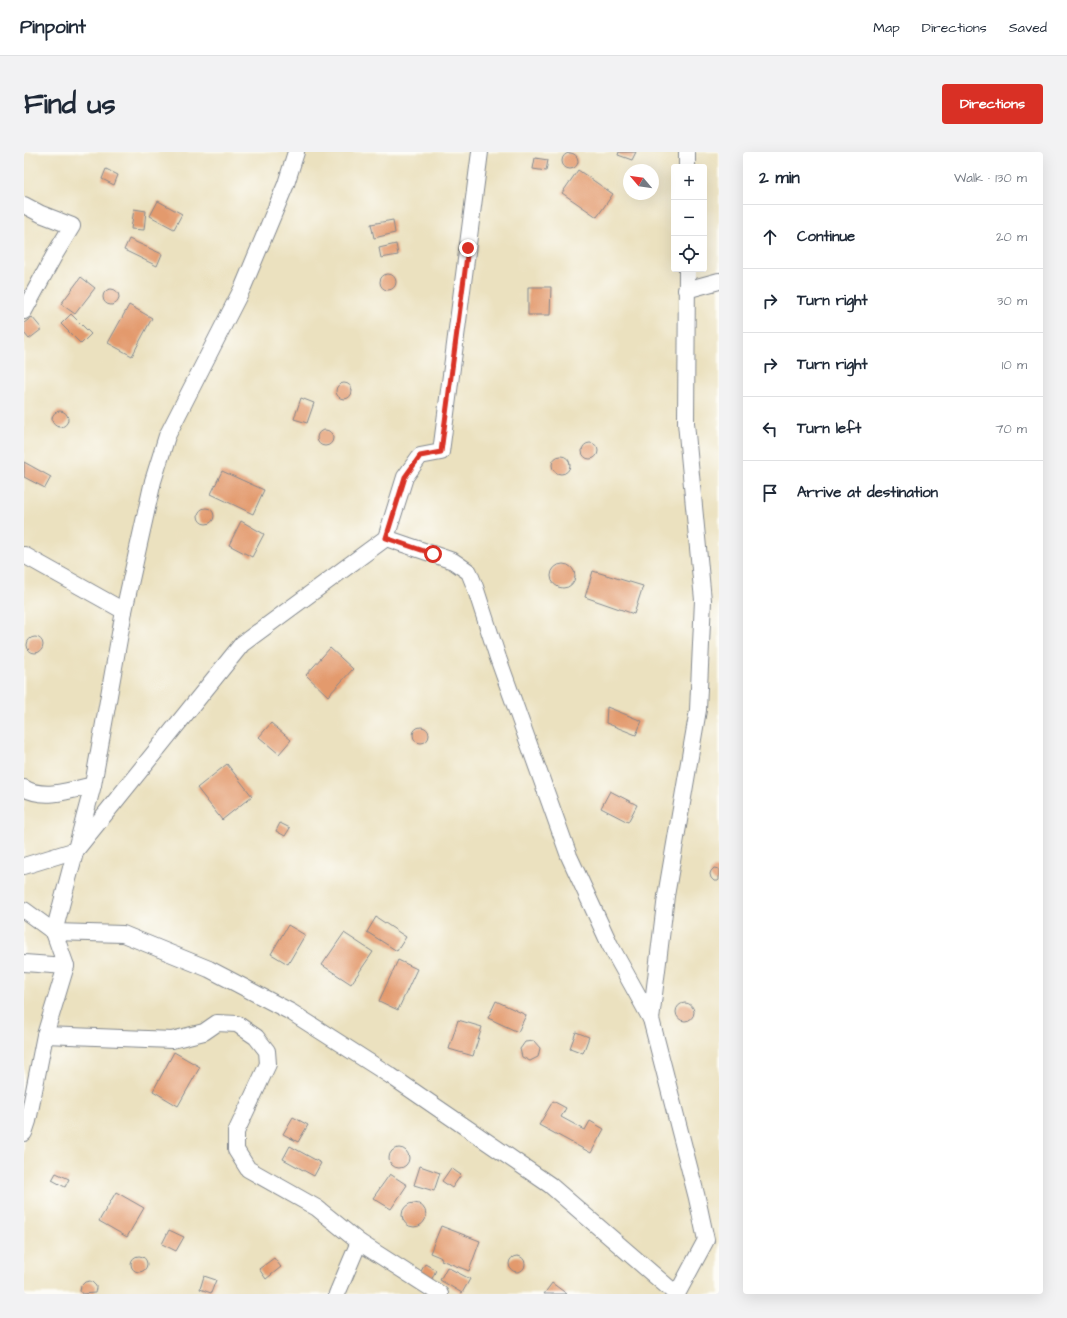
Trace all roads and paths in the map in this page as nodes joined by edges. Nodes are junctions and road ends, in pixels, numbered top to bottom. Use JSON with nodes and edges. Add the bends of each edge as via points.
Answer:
{"nodes":[{"id":1,"x":296,"y":152,"type":"edge"},
{"id":2,"x":480,"y":152,"type":"edge"},
{"id":3,"x":24,"y":206,"type":"edge"},
{"id":4,"x":687,"y":272,"type":"edge"},
{"id":5,"x":719,"y":281,"type":"edge"},
{"id":6,"x":686,"y":290,"type":"junction"},
{"id":7,"x":24,"y":311,"type":"edge"},
{"id":8,"x":386,"y":538,"type":"junction"},
{"id":9,"x":24,"y":555,"type":"edge"},
{"id":10,"x":124,"y":611,"type":"junction"},
{"id":11,"x":93,"y":785,"type":"junction"},
{"id":12,"x":24,"y":788,"type":"edge"},
{"id":13,"x":76,"y":850,"type":"junction"},
{"id":14,"x":24,"y":866,"type":"edge"},
{"id":15,"x":24,"y":910,"type":"edge"},
{"id":16,"x":54,"y":932,"type":"junction"},
{"id":17,"x":24,"y":963,"type":"edge"},
{"id":18,"x":66,"y":966,"type":"junction"},
{"id":19,"x":651,"y":1019,"type":"junction"},
{"id":20,"x":45,"y":1036,"type":"junction"},
{"id":21,"x":24,"y":1133,"type":"edge"},
{"id":22,"x":359,"y":1242,"type":"junction"},
{"id":23,"x":337,"y":1294,"type":"edge"},
{"id":24,"x":440,"y":1294,"type":"edge"},
{"id":25,"x":677,"y":1294,"type":"edge"}],
"edges":[{"from":1,"to":10,"type":"street","via":[[286,184],[243,287],[167,436],[153,481]]},
{"from":2,"to":8,"type":"street","via":[[441,452],[420,456],[405,477]]},
{"from":3,"to":7,"type":"street","via":[[72,226]]},
{"from":4,"to":6,"type":"street"},
{"from":5,"to":6,"type":"street"},
{"from":6,"to":19,"type":"street","via":[[686,423],[703,600],[699,694],[666,896]]},
{"from":8,"to":13,"type":"street","via":[[242,644]]},
{"from":8,"to":19,"type":"street","via":[[453,561],[469,572],[569,856],[610,945]]},
{"from":9,"to":10,"type":"street"},
{"from":10,"to":11,"type":"street"},
{"from":11,"to":12,"type":"street","via":[[57,794],[30,792]]},
{"from":11,"to":13,"type":"street"},
{"from":13,"to":14,"type":"street"},
{"from":13,"to":16,"type":"street"},
{"from":15,"to":16,"type":"street"},
{"from":16,"to":18,"type":"street"},
{"from":16,"to":25,"type":"street","via":[[123,934],[209,969],[291,1012],[391,1076],[550,1184]]},
{"from":17,"to":18,"type":"street"},
{"from":18,"to":20,"type":"street"},
{"from":19,"to":25,"type":"street","via":[[706,1240]]},
{"from":20,"to":21,"type":"street"},
{"from":20,"to":22,"type":"street","via":[[172,1040],[204,1032],[217,1023],[237,1024],[256,1037],[267,1051],[268,1064],[236,1132],[236,1150],[248,1169],[317,1208]]},
{"from":22,"to":23,"type":"street"},
{"from":22,"to":24,"type":"street"}]}
